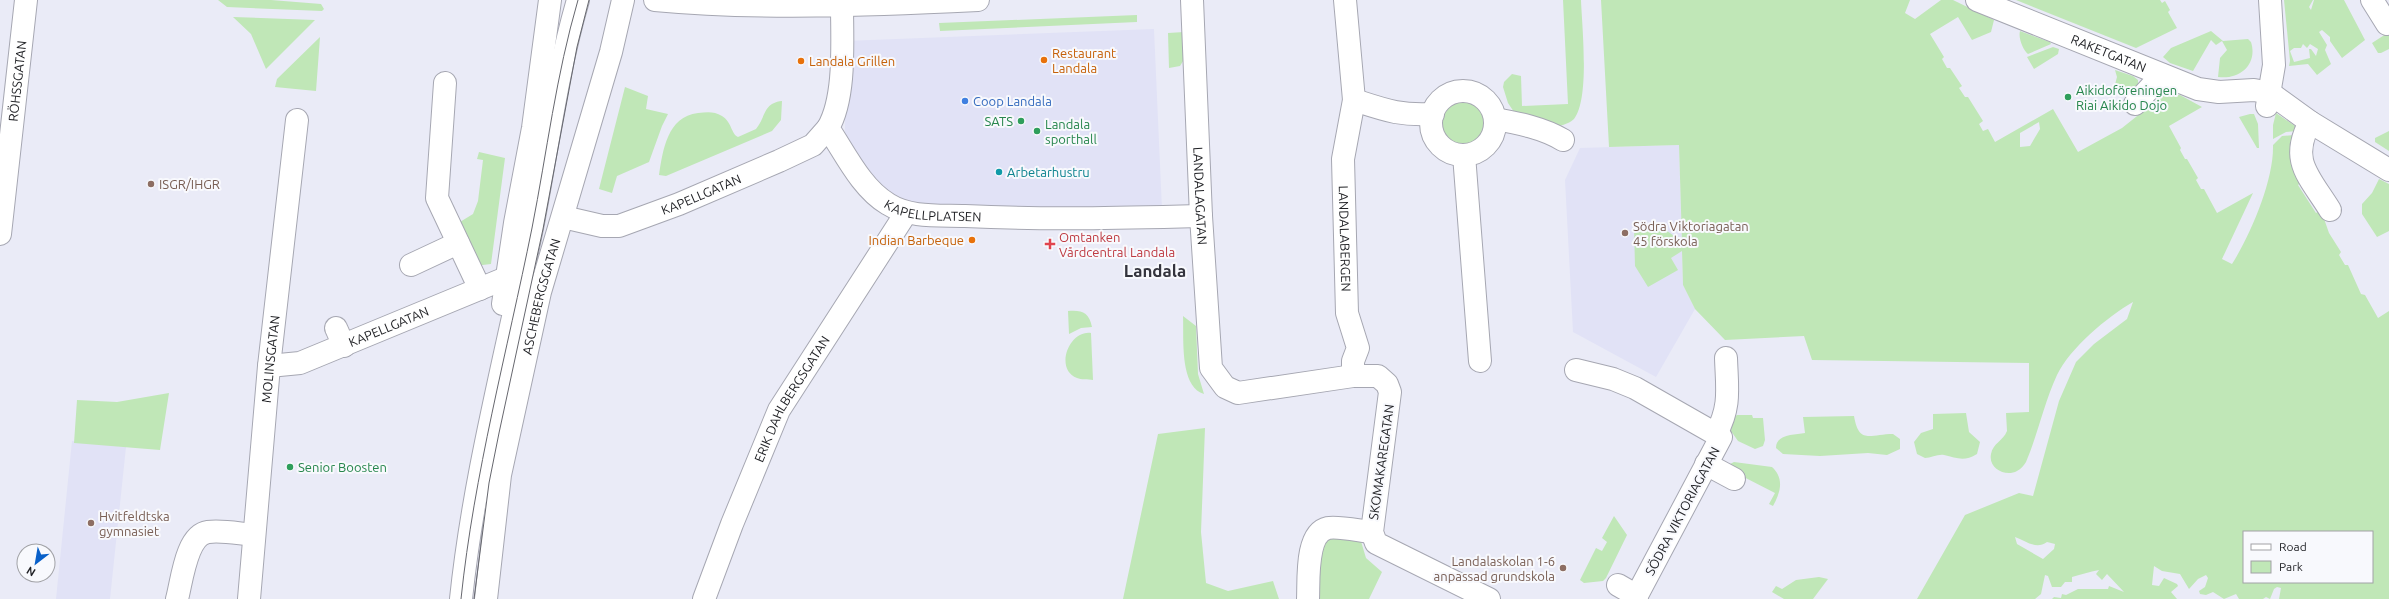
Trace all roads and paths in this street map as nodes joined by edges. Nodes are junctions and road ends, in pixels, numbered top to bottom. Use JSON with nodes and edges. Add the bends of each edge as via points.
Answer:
{"nodes":[{"id":1,"x":26,"y":0,"type":"edge"},
{"id":2,"x":550,"y":0,"type":"edge"},
{"id":3,"x":578,"y":0,"type":"edge"},
{"id":4,"x":589,"y":0,"type":"edge"},
{"id":5,"x":623,"y":0,"type":"edge"},
{"id":6,"x":654,"y":0,"type":"edge"},
{"id":7,"x":978,"y":0,"type":"edge"},
{"id":8,"x":1192,"y":0,"type":"edge"},
{"id":9,"x":1345,"y":0,"type":"edge"},
{"id":10,"x":1977,"y":0,"type":"edge"},
{"id":11,"x":2270,"y":0,"type":"edge"},
{"id":12,"x":2372,"y":0,"type":"edge"},
{"id":13,"x":842,"y":6,"type":"junction"},
{"id":14,"x":2387,"y":24,"type":"dead end"},
{"id":15,"x":2162,"y":75,"type":"junction"},
{"id":16,"x":445,"y":83,"type":"dead end"},
{"id":17,"x":1354,"y":100,"type":"junction"},
{"id":18,"x":2268,"y":100,"type":"junction"},
{"id":19,"x":2135,"y":104,"type":"dead end"},
{"id":20,"x":1433,"y":114,"type":"junction"},
{"id":21,"x":1495,"y":119,"type":"junction"},
{"id":22,"x":297,"y":120,"type":"dead end"},
{"id":23,"x":2310,"y":122,"type":"junction"},
{"id":24,"x":828,"y":128,"type":"junction"},
{"id":25,"x":1563,"y":140,"type":"dead end"},
{"id":26,"x":1464,"y":155,"type":"junction"},
{"id":27,"x":2389,"y":170,"type":"edge"},
{"id":28,"x":2330,"y":210,"type":"dead end"},
{"id":29,"x":906,"y":213,"type":"junction"},
{"id":30,"x":1202,"y":216,"type":"junction"},
{"id":31,"x":563,"y":217,"type":"junction"},
{"id":32,"x":0,"y":234,"type":"edge"},
{"id":33,"x":458,"y":243,"type":"junction"},
{"id":34,"x":411,"y":265,"type":"dead end"},
{"id":35,"x":506,"y":278,"type":"junction"},
{"id":36,"x":480,"y":289,"type":"junction"},
{"id":37,"x":514,"y":313,"type":"junction"},
{"id":38,"x":1726,"y":358,"type":"dead end"},
{"id":39,"x":1480,"y":361,"type":"dead end"},
{"id":40,"x":269,"y":366,"type":"junction"},
{"id":41,"x":1576,"y":370,"type":"dead end"},
{"id":42,"x":1353,"y":376,"type":"junction"},
{"id":43,"x":1716,"y":434,"type":"junction"},
{"id":44,"x":1706,"y":464,"type":"junction"},
{"id":45,"x":1734,"y":479,"type":"dead end"},
{"id":46,"x":254,"y":535,"type":"junction"},
{"id":47,"x":1378,"y":540,"type":"junction"},
{"id":48,"x":1618,"y":585,"type":"dead end"},
{"id":49,"x":1636,"y":598,"type":"edge"},
{"id":50,"x":177,"y":599,"type":"edge"},
{"id":51,"x":249,"y":599,"type":"edge"},
{"id":52,"x":455,"y":599,"type":"edge"},
{"id":53,"x":461,"y":599,"type":"edge"},
{"id":54,"x":474,"y":599,"type":"edge"},
{"id":55,"x":486,"y":599,"type":"edge"},
{"id":56,"x":704,"y":599,"type":"edge"},
{"id":57,"x":1308,"y":599,"type":"edge"},
{"id":58,"x":1489,"y":599,"type":"edge"}],
"edges":[{"from":1,"to":32,"type":"street","name":"RÖHSSGATAN"},
{"from":2,"to":35,"type":"street","via":[[533,128]]},
{"from":3,"to":37,"type":"street","via":[[564,45]]},
{"from":4,"to":54,"type":"street","via":[[577,47],[543,229],[489,483]]},
{"from":5,"to":31,"type":"street","name":"ASCHEBERGSGATAN","via":[[611,52]]},
{"from":6,"to":13,"type":"street"},
{"from":7,"to":13,"type":"street"},
{"from":8,"to":30,"type":"street","name":"LANDALAGATAN"},
{"from":9,"to":17,"type":"street","name":"LANDALABERGEN"},
{"from":10,"to":15,"type":"street","name":"RAKETGATAN"},
{"from":11,"to":18,"type":"street","via":[[2274,65]]},
{"from":12,"to":14,"type":"street"},
{"from":13,"to":24,"type":"street","via":[[839,89],[836,109]]},
{"from":15,"to":18,"type":"street","name":"RAKETGATAN","via":[[2205,91],[2254,90]]},
{"from":15,"to":19,"type":"street"},
{"from":16,"to":33,"type":"street","via":[[437,198]]},
{"from":17,"to":20,"type":"street","via":[[1393,113]]},
{"from":17,"to":42,"type":"street","name":"LANDALABERGEN","via":[[1343,158],[1347,313],[1358,348],[1353,361]]},
{"from":18,"to":23,"type":"street","name":"RAKETGATAN"},
{"from":20,"to":21,"type":"street","via":[[1443,99],[1455,92],[1464,91],[1484,98],[1491,106]]},
{"from":20,"to":26,"type":"street","via":[[1432,130],[1440,145],[1448,152]]},
{"from":21,"to":25,"type":"street","via":[[1532,127]]},
{"from":21,"to":26,"type":"street","via":[[1494,134],[1486,146],[1474,154]]},
{"from":22,"to":40,"type":"street","name":"MOLINSGATAN"},
{"from":23,"to":27,"type":"street","name":"RAKETGATAN"},
{"from":23,"to":28,"type":"street","via":[[2300,143],[2301,160]]},
{"from":24,"to":29,"type":"street","name":"KAPELLPLATSEN","via":[[877,197]]},
{"from":24,"to":31,"type":"street","name":"KAPELLGATAN","via":[[812,145],[779,161],[679,204],[619,226],[602,226]]},
{"from":26,"to":39,"type":"street"},
{"from":29,"to":30,"type":"street","name":"KAPELLPLATSEN","via":[[1034,220]]},
{"from":29,"to":56,"type":"street","name":"ERIK DAHLBERGSGATAN","via":[[779,410]]},
{"from":30,"to":42,"type":"street","name":"LANDALAGATAN","via":[[1211,368],[1225,387],[1238,393]]},
{"from":31,"to":55,"type":"street","name":"ASCHEBERGSGATAN","via":[[540,292],[500,475]]},
{"from":33,"to":34,"type":"street"},
{"from":33,"to":36,"type":"street"},
{"from":35,"to":36,"type":"street","name":"KAPELLGATAN"},
{"from":35,"to":37,"type":"street","via":[[509,306]]},
{"from":35,"to":52,"type":"street","via":[[501,336],[470,480]]},
{"from":36,"to":40,"type":"street","name":"KAPELLGATAN","via":[[340,337],[300,363]]},
{"from":37,"to":53,"type":"street","via":[[479,481]]},
{"from":38,"to":43,"type":"street","via":[[1727,405],[1725,417]]},
{"from":40,"to":46,"type":"street","name":"MOLINSGATAN"},
{"from":41,"to":43,"type":"street","name":"SÖDRA VIKTORIAGATAN","via":[[1613,379],[1635,388]]},
{"from":42,"to":47,"type":"street","name":"SKOMAKAREGATAN","via":[[1378,376],[1387,384],[1390,392]]},
{"from":43,"to":44,"type":"street","name":"SÖDRA VIKTORIAGATAN","via":[[1721,437]]},
{"from":44,"to":45,"type":"street"},
{"from":44,"to":49,"type":"street","name":"SÖDRA VIKTORIAGATAN"},
{"from":46,"to":50,"type":"street","via":[[206,532],[198,537],[191,544]]},
{"from":46,"to":51,"type":"street","name":"MOLINSGATAN"},
{"from":47,"to":57,"type":"street","via":[[1328,528],[1320,532],[1314,539],[1310,556]]},
{"from":47,"to":58,"type":"street"},
{"from":48,"to":49,"type":"street"}]}
